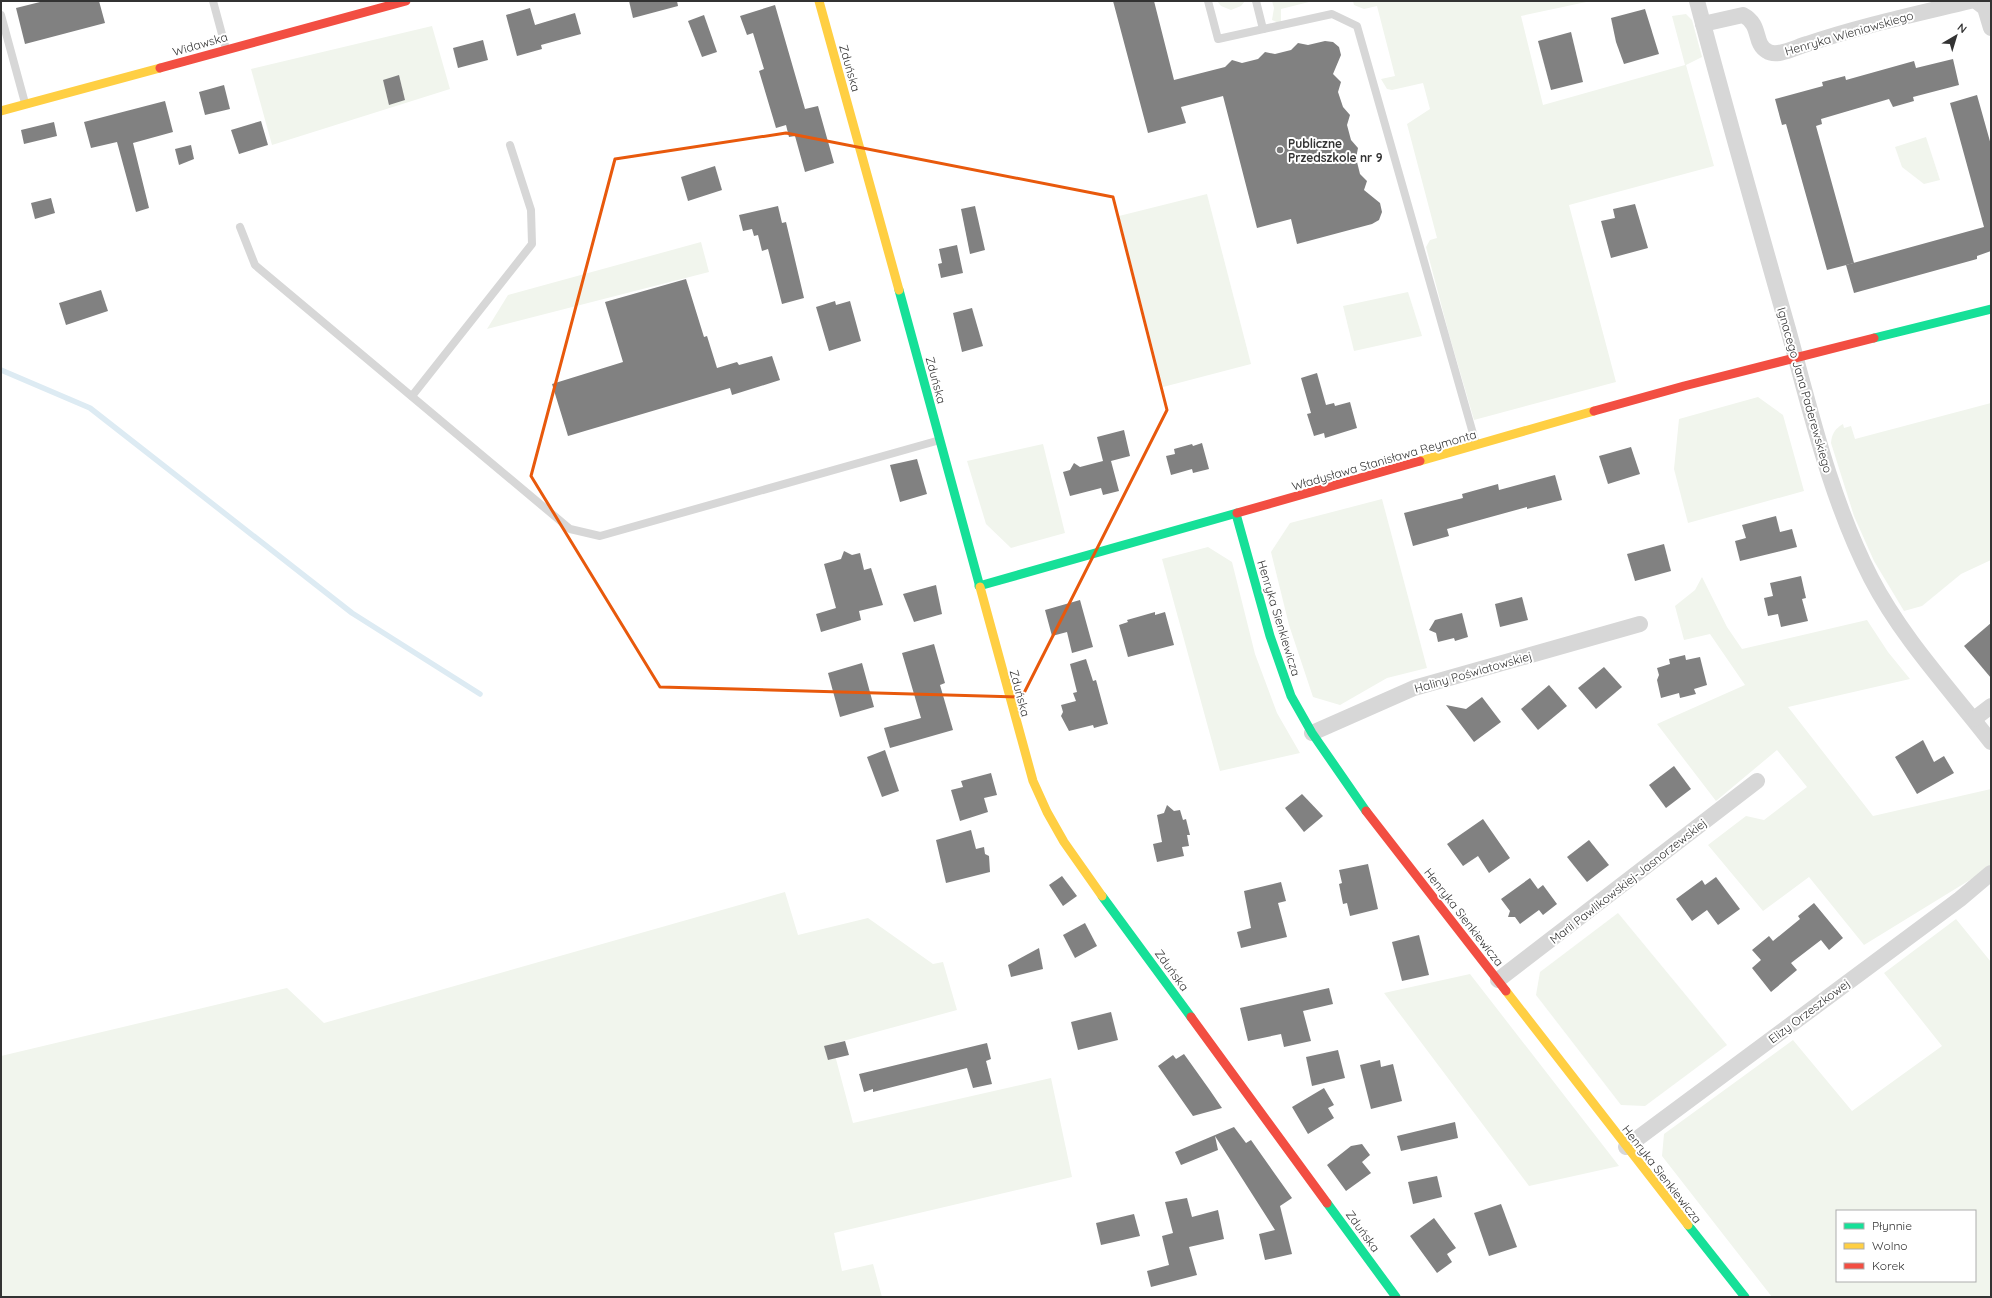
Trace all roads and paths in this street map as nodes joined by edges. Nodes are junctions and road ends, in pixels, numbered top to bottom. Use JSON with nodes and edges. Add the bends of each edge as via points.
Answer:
{"nodes":[{"id":1,"x":213,"y":1,"type":"edge"},
{"id":2,"x":406,"y":1,"type":"edge"},
{"id":3,"x":819,"y":1,"type":"edge"},
{"id":4,"x":1208,"y":1,"type":"edge"},
{"id":5,"x":1256,"y":1,"type":"edge"},
{"id":6,"x":1697,"y":1,"type":"edge"},
{"id":7,"x":1970,"y":1,"type":"edge"},
{"id":8,"x":1976,"y":1,"type":"edge"},
{"id":9,"x":1,"y":15,"type":"edge"},
{"id":10,"x":1703,"y":24,"type":"junction"},
{"id":11,"x":1991,"y":28,"type":"edge"},
{"id":12,"x":1263,"y":29,"type":"junction"},
{"id":13,"x":226,"y":49,"type":"junction"},
{"id":14,"x":26,"y":105,"type":"junction"},
{"id":15,"x":1,"y":111,"type":"edge"},
{"id":16,"x":510,"y":145,"type":"dead end"},
{"id":17,"x":240,"y":227,"type":"dead end"},
{"id":18,"x":1991,"y":308,"type":"edge"},
{"id":19,"x":1795,"y":356,"type":"junction"},
{"id":20,"x":412,"y":396,"type":"junction"},
{"id":21,"x":940,"y":440,"type":"junction"},
{"id":22,"x":1476,"y":446,"type":"junction"},
{"id":23,"x":1236,"y":514,"type":"junction"},
{"id":24,"x":979,"y":586,"type":"junction"},
{"id":25,"x":1640,"y":624,"type":"dead end"},
{"id":26,"x":1991,"y":706,"type":"edge"},
{"id":27,"x":1974,"y":719,"type":"junction"},
{"id":28,"x":1312,"y":733,"type":"junction"},
{"id":29,"x":1991,"y":742,"type":"edge"},
{"id":30,"x":1757,"y":781,"type":"dead end"},
{"id":31,"x":1991,"y":874,"type":"edge"},
{"id":32,"x":1498,"y":980,"type":"junction"},
{"id":33,"x":1626,"y":1147,"type":"junction"},
{"id":34,"x":1396,"y":1297,"type":"edge"},
{"id":35,"x":1745,"y":1297,"type":"edge"}],
"edges":[{"from":1,"to":13,"type":"lane"},
{"from":2,"to":13,"type":"street","name":"Widawska"},
{"from":3,"to":21,"type":"street","name":"Zduńska"},
{"from":4,"to":12,"type":"lane","via":[[1218,39]]},
{"from":5,"to":12,"type":"lane"},
{"from":6,"to":10,"type":"street","name":"Ignacego Jana Paderewskiego"},
{"from":7,"to":10,"type":"street","name":"Henryka Wieniawskiego","via":[[1774,54],[1761,46],[1754,22],[1743,15]]},
{"from":8,"to":11,"type":"street","via":[[1985,8]]},
{"from":9,"to":14,"type":"lane"},
{"from":10,"to":19,"type":"street","name":"Ignacego Jana Paderewskiego"},
{"from":12,"to":22,"type":"lane","via":[[1332,14],[1357,26]]},
{"from":13,"to":14,"type":"street","name":"Widawska"},
{"from":14,"to":15,"type":"street","name":"Widawska"},
{"from":16,"to":20,"type":"lane","via":[[531,210],[532,244]]},
{"from":17,"to":20,"type":"lane","via":[[255,265]]},
{"from":18,"to":19,"type":"street"},
{"from":19,"to":22,"type":"street","name":"Władysława Stanisława Reymonta"},
{"from":19,"to":27,"type":"street","name":"Ignacego Jana Paderewskiego","via":[[1828,472],[1847,527],[1872,580],[1909,638]]},
{"from":20,"to":21,"type":"lane","via":[[570,529],[600,536]]},
{"from":21,"to":24,"type":"street","name":"Zduńska"},
{"from":22,"to":23,"type":"street","name":"Władysława Stanisława Reymonta"},
{"from":23,"to":24,"type":"street","name":"Władysława Stanisława Reymonta"},
{"from":23,"to":28,"type":"street","name":"Henryka Sienkiewicza","via":[[1270,636],[1291,696]]},
{"from":24,"to":34,"type":"street","name":"Zduńska","via":[[1029,770],[1052,823],[1070,852]]},
{"from":25,"to":28,"type":"street","name":"Haliny Poświatowskiej","via":[[1414,688]]},
{"from":26,"to":27,"type":"street"},
{"from":27,"to":29,"type":"street","name":"Ignacego Jana Paderewskiego"},
{"from":28,"to":32,"type":"street","name":"Henryka Sienkiewicza","via":[[1359,803]]},
{"from":30,"to":32,"type":"street","name":"Marii Pawlikowskiej-Jasnorzewskiej"},
{"from":31,"to":33,"type":"street","name":"Elizy Orzeszkowej"},
{"from":32,"to":33,"type":"street","name":"Henryka Sienkiewicza"},
{"from":33,"to":35,"type":"street","name":"Henryka Sienkiewicza"}]}
